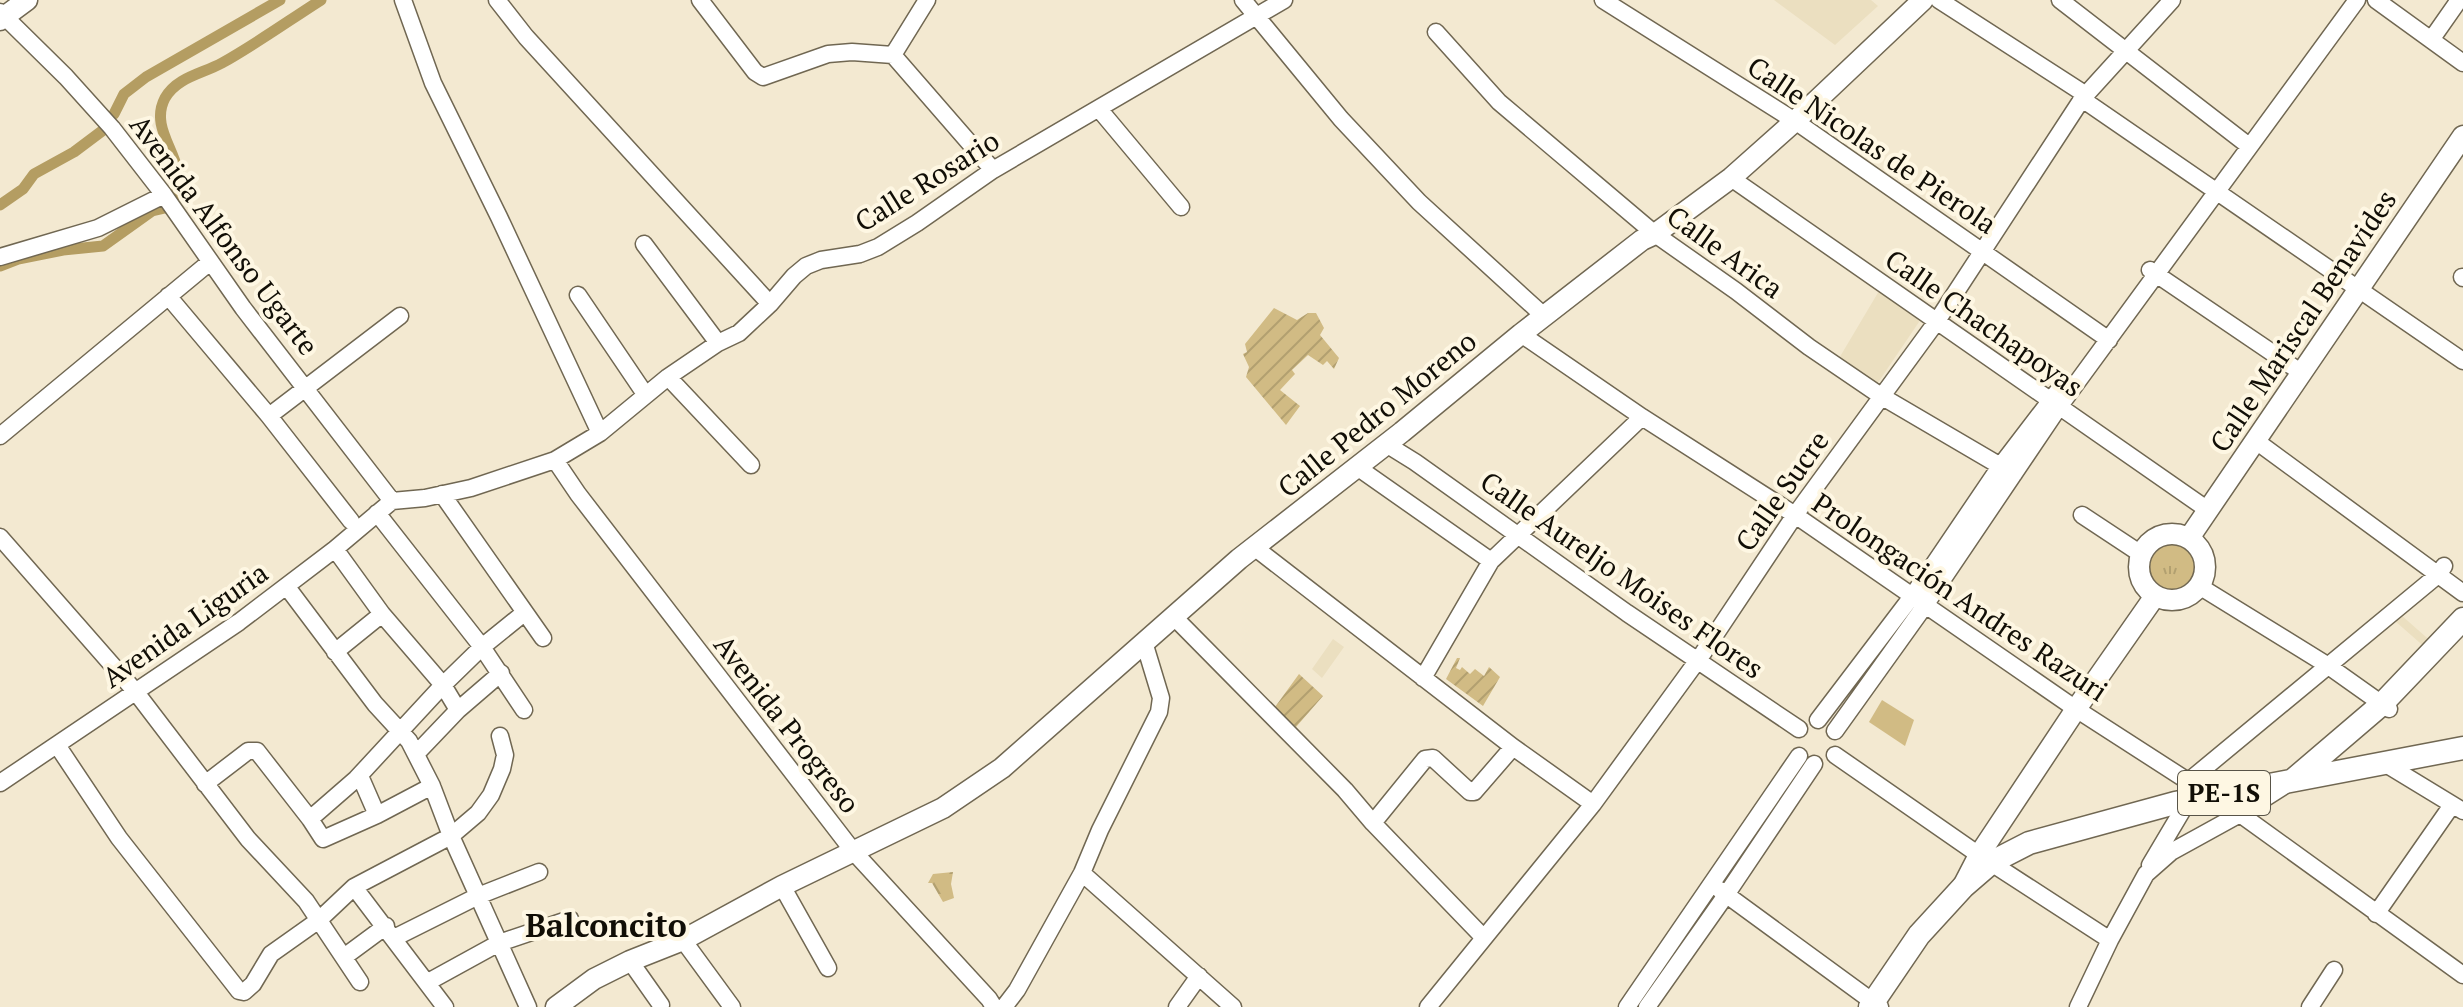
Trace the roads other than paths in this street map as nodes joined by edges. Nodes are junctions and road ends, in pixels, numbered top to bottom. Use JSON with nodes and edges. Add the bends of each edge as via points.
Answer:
{"nodes":[{"id":1,"x":27,"y":0,"type":"edge"},
{"id":2,"x":403,"y":0,"type":"edge"},
{"id":3,"x":497,"y":0,"type":"edge"},
{"id":4,"x":700,"y":0,"type":"edge"},
{"id":5,"x":927,"y":0,"type":"edge"},
{"id":6,"x":1243,"y":0,"type":"edge"},
{"id":7,"x":1284,"y":0,"type":"edge"},
{"id":8,"x":1603,"y":0,"type":"edge"},
{"id":9,"x":1924,"y":0,"type":"edge"},
{"id":10,"x":1939,"y":0,"type":"edge"},
{"id":11,"x":2149,"y":0,"type":"edge"},
{"id":12,"x":2357,"y":0,"type":"edge"},
{"id":13,"x":2376,"y":0,"type":"edge"},
{"id":14,"x":2459,"y":0,"type":"edge"},
{"id":15,"x":2067,"y":2,"type":"edge"},
{"id":16,"x":2167,"y":6,"type":"edge"},
{"id":17,"x":2,"y":16,"type":"edge"},
{"id":18,"x":1256,"y":17,"type":"junction"},
{"id":19,"x":1436,"y":32,"type":"dead end"},
{"id":20,"x":2431,"y":40,"type":"junction"},
{"id":21,"x":2126,"y":51,"type":"junction"},
{"id":22,"x":893,"y":55,"type":"junction"},
{"id":23,"x":2463,"y":63,"type":"edge"},
{"id":24,"x":2082,"y":99,"type":"junction"},
{"id":25,"x":1099,"y":109,"type":"junction"},
{"id":26,"x":1795,"y":121,"type":"junction"},
{"id":27,"x":2463,"y":136,"type":"edge"},
{"id":28,"x":2249,"y":146,"type":"junction"},
{"id":29,"x":993,"y":170,"type":"junction"},
{"id":30,"x":1731,"y":178,"type":"junction"},
{"id":31,"x":2216,"y":191,"type":"junction"},
{"id":32,"x":168,"y":202,"type":"junction"},
{"id":33,"x":1181,"y":207,"type":"dead end"},
{"id":34,"x":1655,"y":234,"type":"junction"},
{"id":35,"x":644,"y":244,"type":"dead end"},
{"id":36,"x":1983,"y":251,"type":"junction"},
{"id":37,"x":0,"y":257,"type":"edge"},
{"id":38,"x":210,"y":262,"type":"junction"},
{"id":39,"x":2153,"y":272,"type":"junction"},
{"id":40,"x":2358,"y":290,"type":"junction"},
{"id":41,"x":578,"y":295,"type":"dead end"},
{"id":42,"x":168,"y":296,"type":"junction"},
{"id":43,"x":770,"y":304,"type":"junction"},
{"id":44,"x":400,"y":316,"type":"dead end"},
{"id":45,"x":1544,"y":316,"type":"junction"},
{"id":46,"x":1937,"y":321,"type":"junction"},
{"id":47,"x":1521,"y":334,"type":"junction"},
{"id":48,"x":2105,"y":337,"type":"junction"},
{"id":49,"x":718,"y":343,"type":"junction"},
{"id":50,"x":2463,"y":361,"type":"edge"},
{"id":51,"x":2302,"y":373,"type":"junction"},
{"id":52,"x":668,"y":377,"type":"junction"},
{"id":53,"x":306,"y":388,"type":"junction"},
{"id":54,"x":645,"y":394,"type":"junction"},
{"id":55,"x":1881,"y":396,"type":"junction"},
{"id":56,"x":2055,"y":403,"type":"junction"},
{"id":57,"x":269,"y":416,"type":"junction"},
{"id":58,"x":1642,"y":417,"type":"junction"},
{"id":59,"x":600,"y":433,"type":"junction"},
{"id":60,"x":0,"y":436,"type":"edge"},
{"id":61,"x":1394,"y":438,"type":"junction"},
{"id":62,"x":2258,"y":438,"type":"junction"},
{"id":63,"x":555,"y":460,"type":"junction"},
{"id":64,"x":751,"y":465,"type":"dead end"},
{"id":65,"x":1357,"y":467,"type":"junction"},
{"id":66,"x":2008,"y":469,"type":"junction"},
{"id":67,"x":442,"y":494,"type":"junction"},
{"id":68,"x":392,"y":501,"type":"junction"},
{"id":69,"x":2208,"y":510,"type":"junction"},
{"id":70,"x":377,"y":513,"type":"junction"},
{"id":71,"x":1795,"y":515,"type":"junction"},
{"id":72,"x":2082,"y":515,"type":"dead end"},
{"id":73,"x":351,"y":521,"type":"dead end"},
{"id":74,"x":1517,"y":535,"type":"junction"},
{"id":75,"x":0,"y":537,"type":"edge"},
{"id":76,"x":2189,"y":538,"type":"junction"},
{"id":77,"x":1254,"y":547,"type":"junction"},
{"id":78,"x":335,"y":549,"type":"junction"},
{"id":79,"x":2141,"y":554,"type":"junction"},
{"id":80,"x":1491,"y":561,"type":"junction"},
{"id":81,"x":2441,"y":570,"type":"junction"},
{"id":82,"x":2463,"y":581,"type":"edge"},
{"id":83,"x":2199,"y":586,"type":"junction"},
{"id":84,"x":287,"y":587,"type":"junction"},
{"id":85,"x":2463,"y":593,"type":"edge"},
{"id":86,"x":2155,"y":596,"type":"junction"},
{"id":87,"x":1919,"y":600,"type":"junction"},
{"id":88,"x":524,"y":613,"type":"junction"},
{"id":89,"x":382,"y":614,"type":"junction"},
{"id":90,"x":1173,"y":616,"type":"junction"},
{"id":91,"x":2463,"y":619,"type":"edge"},
{"id":92,"x":543,"y":638,"type":"dead end"},
{"id":93,"x":2463,"y":638,"type":"edge"},
{"id":94,"x":1144,"y":642,"type":"junction"},
{"id":95,"x":482,"y":647,"type":"junction"},
{"id":96,"x":335,"y":652,"type":"junction"},
{"id":97,"x":1698,"y":659,"type":"junction"},
{"id":98,"x":2327,"y":665,"type":"junction"},
{"id":99,"x":501,"y":673,"type":"junction"},
{"id":100,"x":1423,"y":678,"type":"junction"},
{"id":101,"x":443,"y":685,"type":"junction"},
{"id":102,"x":135,"y":691,"type":"junction"},
{"id":103,"x":2386,"y":706,"type":"junction"},
{"id":104,"x":2076,"y":709,"type":"junction"},
{"id":105,"x":458,"y":710,"type":"junction"},
{"id":106,"x":524,"y":710,"type":"dead end"},
{"id":107,"x":1818,"y":720,"type":"junction"},
{"id":108,"x":1799,"y":729,"type":"junction"},
{"id":109,"x":402,"y":731,"type":"junction"},
{"id":110,"x":1835,"y":731,"type":"junction"},
{"id":111,"x":500,"y":736,"type":"dead end"},
{"id":112,"x":57,"y":745,"type":"junction"},
{"id":113,"x":1513,"y":747,"type":"junction"},
{"id":114,"x":2463,"y":748,"type":"edge"},
{"id":115,"x":416,"y":754,"type":"junction"},
{"id":116,"x":1835,"y":755,"type":"junction"},
{"id":117,"x":1799,"y":756,"type":"junction"},
{"id":118,"x":2384,"y":763,"type":"junction"},
{"id":119,"x":1814,"y":764,"type":"junction"},
{"id":120,"x":360,"y":776,"type":"junction"},
{"id":121,"x":2300,"y":779,"type":"junction"},
{"id":122,"x":0,"y":783,"type":"edge"},
{"id":123,"x":205,"y":784,"type":"junction"},
{"id":124,"x":432,"y":786,"type":"junction"},
{"id":125,"x":2189,"y":790,"type":"junction"},
{"id":126,"x":1593,"y":804,"type":"junction"},
{"id":127,"x":2458,"y":808,"type":"edge"},
{"id":128,"x":2240,"y":814,"type":"junction"},
{"id":129,"x":377,"y":815,"type":"junction"},
{"id":130,"x":310,"y":819,"type":"junction"},
{"id":131,"x":1373,"y":823,"type":"junction"},
{"id":132,"x":451,"y":836,"type":"junction"},
{"id":133,"x":853,"y":851,"type":"junction"},
{"id":134,"x":1986,"y":858,"type":"junction"},
{"id":135,"x":539,"y":872,"type":"dead end"},
{"id":136,"x":1082,"y":873,"type":"junction"},
{"id":137,"x":2146,"y":874,"type":"junction"},
{"id":138,"x":1712,"y":884,"type":"junction"},
{"id":139,"x":782,"y":886,"type":"junction"},
{"id":140,"x":354,"y":887,"type":"junction"},
{"id":141,"x":1726,"y":895,"type":"junction"},
{"id":142,"x":478,"y":896,"type":"junction"},
{"id":143,"x":2376,"y":914,"type":"junction"},
{"id":144,"x":570,"y":919,"type":"dead end"},
{"id":145,"x":319,"y":920,"type":"junction"},
{"id":146,"x":390,"y":932,"type":"junction"},
{"id":147,"x":1484,"y":938,"type":"junction"},
{"id":148,"x":683,"y":940,"type":"junction"},
{"id":149,"x":2110,"y":940,"type":"junction"},
{"id":150,"x":499,"y":943,"type":"junction"},
{"id":151,"x":344,"y":957,"type":"junction"},
{"id":152,"x":630,"y":961,"type":"junction"},
{"id":153,"x":828,"y":968,"type":"dead end"},
{"id":154,"x":2334,"y":970,"type":"dead end"},
{"id":155,"x":2463,"y":975,"type":"edge"},
{"id":156,"x":1199,"y":976,"type":"junction"},
{"id":157,"x":360,"y":982,"type":"dead end"},
{"id":158,"x":428,"y":982,"type":"junction"},
{"id":159,"x":661,"y":1005,"type":"dead end"},
{"id":160,"x":2083,"y":1005,"type":"edge"},
{"id":161,"x":1874,"y":1006,"type":"edge"},
{"id":162,"x":445,"y":1007,"type":"edge"},
{"id":163,"x":528,"y":1007,"type":"edge"},
{"id":164,"x":556,"y":1007,"type":"edge"},
{"id":165,"x":732,"y":1007,"type":"edge"},
{"id":166,"x":994,"y":1007,"type":"edge"},
{"id":167,"x":1004,"y":1007,"type":"edge"},
{"id":168,"x":1177,"y":1007,"type":"edge"},
{"id":169,"x":1233,"y":1007,"type":"edge"},
{"id":170,"x":1428,"y":1007,"type":"edge"},
{"id":171,"x":1627,"y":1007,"type":"edge"},
{"id":172,"x":1647,"y":1007,"type":"edge"},
{"id":173,"x":2310,"y":1007,"type":"edge"}],
"edges":[{"from":1,"to":17,"type":"main road"},
{"from":2,"to":59,"type":"street","via":[[433,83]]},
{"from":3,"to":43,"type":"street"},
{"from":4,"to":22,"type":"street","via":[[763,77],[828,54]]},
{"from":5,"to":22,"type":"street"},
{"from":6,"to":18,"type":"street"},
{"from":7,"to":18,"type":"street","name":"Calle Rosario"},
{"from":8,"to":26,"type":"street","name":"Calle Nicolas de Pierola"},
{"from":9,"to":24,"type":"street","via":[[2075,100]]},
{"from":9,"to":26,"type":"main road","name":"Calle Pedro Moreno"},
{"from":10,"to":24,"type":"street","via":[[2080,91]]},
{"from":11,"to":16,"type":"street"},
{"from":12,"to":28,"type":"street"},
{"from":13,"to":20,"type":"street"},
{"from":14,"to":20,"type":"street"},
{"from":15,"to":21,"type":"street"},
{"from":16,"to":21,"type":"street","name":"Calle Sucre"},
{"from":17,"to":32,"type":"street","name":"Avenida Alfonso Ugarte","via":[[105,119]]},
{"from":18,"to":25,"type":"street","name":"Calle Rosario"},
{"from":18,"to":45,"type":"street","via":[[1419,202]]},
{"from":19,"to":34,"type":"street","name":"Calle Arica","via":[[1499,102]]},
{"from":20,"to":23,"type":"street"},
{"from":21,"to":24,"type":"street","name":"Calle Sucre"},
{"from":21,"to":28,"type":"street"},
{"from":22,"to":29,"type":"street"},
{"from":24,"to":31,"type":"street"},
{"from":24,"to":36,"type":"street","name":"Calle Sucre"},
{"from":25,"to":29,"type":"street","name":"Calle Rosario"},
{"from":25,"to":33,"type":"street"},
{"from":26,"to":30,"type":"main road","name":"Calle Pedro Moreno"},
{"from":26,"to":36,"type":"street","name":"Calle Nicolas de Pierola"},
{"from":27,"to":40,"type":"main road","name":"Calle Mariscal Benavides"},
{"from":28,"to":31,"type":"street"},
{"from":29,"to":43,"type":"street","name":"Calle Rosario","via":[[878,247],[806,266]]},
{"from":30,"to":34,"type":"main road","name":"Calle Pedro Moreno"},
{"from":30,"to":46,"type":"street","name":"Calle Chachapoyas"},
{"from":31,"to":39,"type":"street"},
{"from":31,"to":40,"type":"street"},
{"from":32,"to":37,"type":"street"},
{"from":32,"to":38,"type":"street","name":"Avenida Alfonso Ugarte"},
{"from":34,"to":45,"type":"main road","name":"Calle Pedro Moreno"},
{"from":34,"to":55,"type":"street","name":"Calle Arica"},
{"from":35,"to":49,"type":"street"},
{"from":36,"to":46,"type":"street","name":"Calle Sucre"},
{"from":36,"to":48,"type":"street","name":"Calle Nicolas de Pierola"},
{"from":38,"to":42,"type":"street"},
{"from":38,"to":53,"type":"street","name":"Avenida Alfonso Ugarte"},
{"from":39,"to":48,"type":"street"},
{"from":39,"to":51,"type":"street"},
{"from":40,"to":50,"type":"street"},
{"from":40,"to":51,"type":"main road","name":"Calle Mariscal Benavides"},
{"from":41,"to":54,"type":"street"},
{"from":42,"to":57,"type":"street"},
{"from":42,"to":60,"type":"street"},
{"from":43,"to":49,"type":"street","name":"Calle Rosario","via":[[739,333]]},
{"from":44,"to":53,"type":"street"},
{"from":45,"to":47,"type":"main road","name":"Calle Pedro Moreno"},
{"from":46,"to":55,"type":"street","name":"Calle Sucre"},
{"from":46,"to":56,"type":"street","name":"Calle Chachapoyas"},
{"from":47,"to":58,"type":"street","name":"Prolongación Andres Razuri"},
{"from":47,"to":61,"type":"main road","name":"Calle Pedro Moreno"},
{"from":48,"to":56,"type":"street"},
{"from":49,"to":52,"type":"street","name":"Calle Rosario"},
{"from":51,"to":62,"type":"main road","name":"Calle Mariscal Benavides"},
{"from":52,"to":54,"type":"street","name":"Calle Rosario"},
{"from":52,"to":64,"type":"street"},
{"from":53,"to":57,"type":"street"},
{"from":53,"to":68,"type":"street","name":"Avenida Alfonso Ugarte"},
{"from":54,"to":59,"type":"street","name":"Calle Rosario"},
{"from":55,"to":66,"type":"street","name":"Calle Arica"},
{"from":55,"to":71,"type":"street","name":"Calle Sucre"},
{"from":56,"to":66,"type":"street"},
{"from":56,"to":69,"type":"street","name":"Calle Chachapoyas"},
{"from":57,"to":73,"type":"street"},
{"from":58,"to":71,"type":"street","name":"Prolongación Andres Razuri"},
{"from":58,"to":74,"type":"street"},
{"from":59,"to":63,"type":"street","name":"Calle Rosario"},
{"from":61,"to":65,"type":"main road","name":"Calle Pedro Moreno"},
{"from":61,"to":74,"type":"street","name":"Calle Aureljo Moises Flores","via":[[1415,462]]},
{"from":62,"to":69,"type":"main road","name":"Calle Mariscal Benavides"},
{"from":62,"to":81,"type":"street"},
{"from":63,"to":67,"type":"street","name":"Calle Rosario"},
{"from":63,"to":133,"type":"street","name":"Avenida Progreso"},
{"from":65,"to":77,"type":"main road","name":"Calle Pedro Moreno"},
{"from":65,"to":80,"type":"street"},
{"from":66,"to":87,"type":"street"},
{"from":67,"to":68,"type":"street","name":"Calle Rosario"},
{"from":67,"to":88,"type":"street"},
{"from":68,"to":70,"type":"street","name":"Avenida Liguria"},
{"from":69,"to":76,"type":"main road","name":"Calle Mariscal Benavides"},
{"from":70,"to":78,"type":"street","name":"Avenida Liguria"},
{"from":70,"to":95,"type":"street"},
{"from":71,"to":87,"type":"street","name":"Prolongación Andres Razuri"},
{"from":71,"to":97,"type":"street","name":"Calle Sucre"},
{"from":72,"to":79,"type":"street"},
{"from":74,"to":80,"type":"street"},
{"from":74,"to":97,"type":"street","name":"Calle Aureljo Moises Flores"},
{"from":75,"to":102,"type":"street"},
{"from":76,"to":79,"type":"main road","via":[[2161,535]]},
{"from":76,"to":83,"type":"main road","via":[[2203,555]]},
{"from":77,"to":90,"type":"main road","name":"Calle Pedro Moreno"},
{"from":77,"to":100,"type":"street"},
{"from":78,"to":84,"type":"street","name":"Avenida Liguria"},
{"from":78,"to":89,"type":"street"},
{"from":79,"to":86,"type":"main road","via":[[2139,573]]},
{"from":80,"to":100,"type":"street"},
{"from":81,"to":82,"type":"street"},
{"from":81,"to":85,"type":"street"},
{"from":81,"to":98,"type":"street"},
{"from":83,"to":86,"type":"main road","via":[[2184,598]]},
{"from":83,"to":98,"type":"street"},
{"from":84,"to":96,"type":"street"},
{"from":84,"to":102,"type":"street","name":"Avenida Liguria"},
{"from":86,"to":104,"type":"main road"},
{"from":87,"to":104,"type":"street","name":"Prolongación Andres Razuri"},
{"from":87,"to":107,"type":"street"},
{"from":87,"to":110,"type":"street"},
{"from":88,"to":92,"type":"street"},
{"from":88,"to":95,"type":"street"},
{"from":89,"to":96,"type":"street"},
{"from":89,"to":101,"type":"street"},
{"from":90,"to":94,"type":"main road","name":"Calle Pedro Moreno"},
{"from":90,"to":131,"type":"street"},
{"from":91,"to":103,"type":"highway"},
{"from":93,"to":103,"type":"highway"},
{"from":94,"to":133,"type":"main road","name":"Calle Pedro Moreno","via":[[1002,768],[943,808]]},
{"from":94,"to":136,"type":"street","via":[[1161,698],[1159,712]]},
{"from":95,"to":99,"type":"street"},
{"from":95,"to":101,"type":"street"},
{"from":96,"to":109,"type":"street"},
{"from":97,"to":108,"type":"street","name":"Calle Aureljo Moises Flores"},
{"from":97,"to":126,"type":"street","name":"Calle Sucre"},
{"from":98,"to":103,"type":"street"},
{"from":98,"to":125,"type":"street"},
{"from":99,"to":105,"type":"street"},
{"from":99,"to":106,"type":"street"},
{"from":100,"to":113,"type":"street"},
{"from":101,"to":105,"type":"street"},
{"from":101,"to":109,"type":"street"},
{"from":102,"to":112,"type":"street","name":"Avenida Liguria"},
{"from":102,"to":123,"type":"street"},
{"from":103,"to":121,"type":"highway"},
{"from":104,"to":125,"type":"street","name":"Prolongación Andres Razuri"},
{"from":104,"to":134,"type":"main road"},
{"from":105,"to":115,"type":"street"},
{"from":107,"to":108,"type":"street"},
{"from":107,"to":110,"type":"street"},
{"from":108,"to":117,"type":"street"},
{"from":109,"to":115,"type":"street"},
{"from":109,"to":120,"type":"street"},
{"from":110,"to":116,"type":"street"},
{"from":111,"to":132,"type":"street","via":[[505,755],[491,795]]},
{"from":112,"to":122,"type":"street","name":"Avenida Liguria"},
{"from":112,"to":145,"type":"street","via":[[119,838],[239,991],[248,990],[271,954]]},
{"from":113,"to":126,"type":"street"},
{"from":113,"to":131,"type":"street","via":[[1474,792],[1433,758],[1425,759]]},
{"from":114,"to":118,"type":"highway","number":"PE-1S"},
{"from":115,"to":124,"type":"street"},
{"from":116,"to":119,"type":"street"},
{"from":116,"to":134,"type":"street"},
{"from":117,"to":119,"type":"street"},
{"from":117,"to":138,"type":"street"},
{"from":118,"to":121,"type":"highway","number":"PE-1S"},
{"from":118,"to":127,"type":"street"},
{"from":119,"to":141,"type":"street"},
{"from":120,"to":129,"type":"street"},
{"from":120,"to":130,"type":"street"},
{"from":121,"to":125,"type":"highway","number":"PE-1S","via":[[2211,796]]},
{"from":121,"to":128,"type":"street"},
{"from":123,"to":130,"type":"street","via":[[253,749]]},
{"from":123,"to":145,"type":"street"},
{"from":124,"to":129,"type":"street"},
{"from":124,"to":132,"type":"street"},
{"from":125,"to":134,"type":"highway","number":"PE-1S"},
{"from":125,"to":137,"type":"street"},
{"from":126,"to":147,"type":"street","name":"Calle Sucre"},
{"from":127,"to":143,"type":"street"},
{"from":128,"to":137,"type":"street","via":[[2171,852]]},
{"from":128,"to":143,"type":"street"},
{"from":129,"to":130,"type":"street","via":[[323,839]]},
{"from":131,"to":147,"type":"street"},
{"from":132,"to":140,"type":"street"},
{"from":132,"to":142,"type":"street"},
{"from":133,"to":139,"type":"main road","name":"Calle Pedro Moreno"},
{"from":133,"to":166,"type":"street","name":"Avenida Progreso"},
{"from":134,"to":149,"type":"street"},
{"from":134,"to":161,"type":"highway","number":"PE-1S","via":[[1919,935]]},
{"from":135,"to":142,"type":"street"},
{"from":136,"to":156,"type":"street"},
{"from":136,"to":167,"type":"street"},
{"from":137,"to":149,"type":"street"},
{"from":138,"to":141,"type":"street"},
{"from":138,"to":171,"type":"street"},
{"from":139,"to":148,"type":"main road","name":"Calle Pedro Moreno"},
{"from":139,"to":153,"type":"street"},
{"from":140,"to":145,"type":"street"},
{"from":140,"to":146,"type":"street"},
{"from":141,"to":161,"type":"street"},
{"from":141,"to":172,"type":"street"},
{"from":142,"to":146,"type":"street"},
{"from":142,"to":150,"type":"street"},
{"from":143,"to":155,"type":"street"},
{"from":144,"to":150,"type":"street"},
{"from":145,"to":151,"type":"street"},
{"from":146,"to":151,"type":"street"},
{"from":146,"to":158,"type":"street"},
{"from":147,"to":170,"type":"street","name":"Calle Sucre"},
{"from":148,"to":152,"type":"main road","name":"Calle Pedro Moreno"},
{"from":148,"to":165,"type":"street"},
{"from":149,"to":160,"type":"street"},
{"from":150,"to":158,"type":"street"},
{"from":150,"to":163,"type":"street"},
{"from":151,"to":157,"type":"street"},
{"from":152,"to":159,"type":"street"},
{"from":152,"to":164,"type":"main road","name":"Calle Pedro Moreno"},
{"from":154,"to":173,"type":"street"},
{"from":156,"to":168,"type":"street"},
{"from":156,"to":169,"type":"street"},
{"from":158,"to":162,"type":"street"}]}
